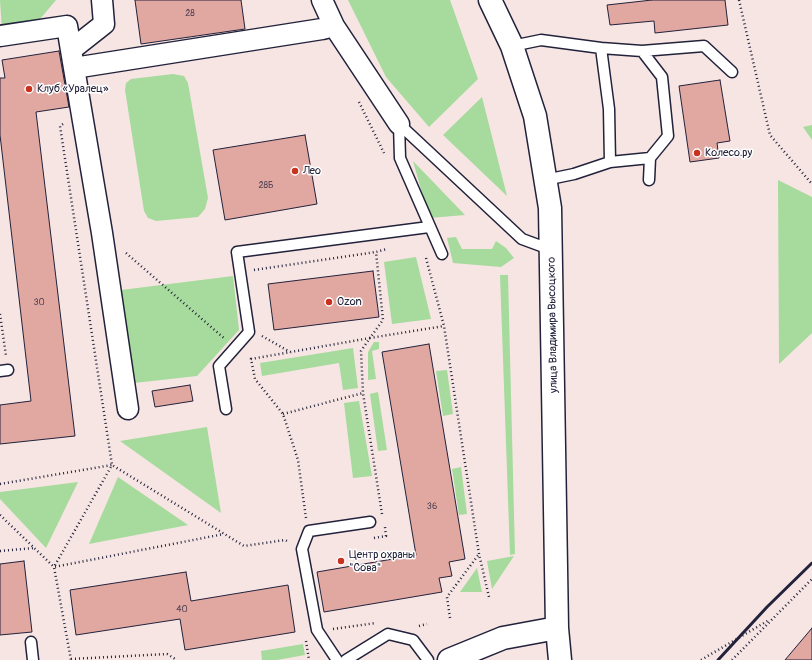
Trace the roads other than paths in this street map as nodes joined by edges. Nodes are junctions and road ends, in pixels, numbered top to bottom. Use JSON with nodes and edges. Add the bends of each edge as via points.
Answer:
{"nodes":[{"id":1,"x":102,"y":0,"type":"edge"},
{"id":2,"x":322,"y":0,"type":"edge"},
{"id":3,"x":490,"y":0,"type":"edge"},
{"id":4,"x":334,"y":26,"type":"junction"},
{"id":5,"x":0,"y":36,"type":"edge"},
{"id":6,"x":512,"y":46,"type":"junction"},
{"id":7,"x":601,"y":48,"type":"junction"},
{"id":8,"x":642,"y":51,"type":"junction"},
{"id":9,"x":72,"y":59,"type":"junction"},
{"id":10,"x":732,"y":72,"type":"dead end"},
{"id":11,"x":399,"y":124,"type":"junction"},
{"id":12,"x":650,"y":158,"type":"junction"},
{"id":13,"x":610,"y":162,"type":"junction"},
{"id":14,"x":545,"y":180,"type":"junction"},
{"id":15,"x":649,"y":180,"type":"dead end"},
{"id":16,"x":429,"y":227,"type":"junction"},
{"id":17,"x":552,"y":250,"type":"junction"},
{"id":18,"x":442,"y":254,"type":"dead end"},
{"id":19,"x":128,"y":409,"type":"dead end"},
{"id":20,"x":226,"y":409,"type":"dead end"},
{"id":21,"x":370,"y":522,"type":"dead end"},
{"id":22,"x":557,"y":628,"type":"junction"},
{"id":23,"x":30,"y":642,"type":"dead end"},
{"id":24,"x":33,"y":660,"type":"edge"},
{"id":25,"x":337,"y":660,"type":"edge"},
{"id":26,"x":346,"y":660,"type":"edge"},
{"id":27,"x":428,"y":660,"type":"edge"},
{"id":28,"x":449,"y":660,"type":"edge"},
{"id":29,"x":560,"y":660,"type":"edge"}],
"edges":[{"from":1,"to":9,"type":"street","via":[[104,24]]},
{"from":2,"to":4,"type":"street"},
{"from":3,"to":6,"type":"main road","name":"улица Владимира Высоцкого"},
{"from":4,"to":9,"type":"street"},
{"from":4,"to":11,"type":"street"},
{"from":5,"to":9,"type":"street","via":[[67,26]]},
{"from":6,"to":7,"type":"lane","via":[[541,40]]},
{"from":6,"to":14,"type":"main road","name":"улица Владимира Высоцкого","via":[[535,116]]},
{"from":7,"to":8,"type":"lane"},
{"from":7,"to":13,"type":"lane","via":[[609,109]]},
{"from":8,"to":10,"type":"lane","via":[[704,46]]},
{"from":8,"to":12,"type":"lane","via":[[662,77],[668,136]]},
{"from":9,"to":19,"type":"street","via":[[102,233]]},
{"from":11,"to":16,"type":"lane","via":[[400,158]]},
{"from":11,"to":17,"type":"lane","via":[[522,239]]},
{"from":12,"to":13,"type":"lane"},
{"from":12,"to":15,"type":"lane"},
{"from":13,"to":14,"type":"lane"},
{"from":14,"to":17,"type":"main road","name":"улица Владимира Высоцкого","via":[[550,208]]},
{"from":16,"to":18,"type":"lane"},
{"from":16,"to":20,"type":"lane","via":[[237,252],[249,332],[219,366]]},
{"from":17,"to":22,"type":"main road","name":"улица Владимира Высоцкого"},
{"from":21,"to":25,"type":"lane","via":[[309,531],[302,549],[317,630]]},
{"from":22,"to":28,"type":"main road","via":[[503,638]]},
{"from":22,"to":29,"type":"main road","name":"улица Владимира Высоцкого"},
{"from":23,"to":24,"type":"lane"},
{"from":26,"to":27,"type":"lane","via":[[388,634],[413,640]]}]}
